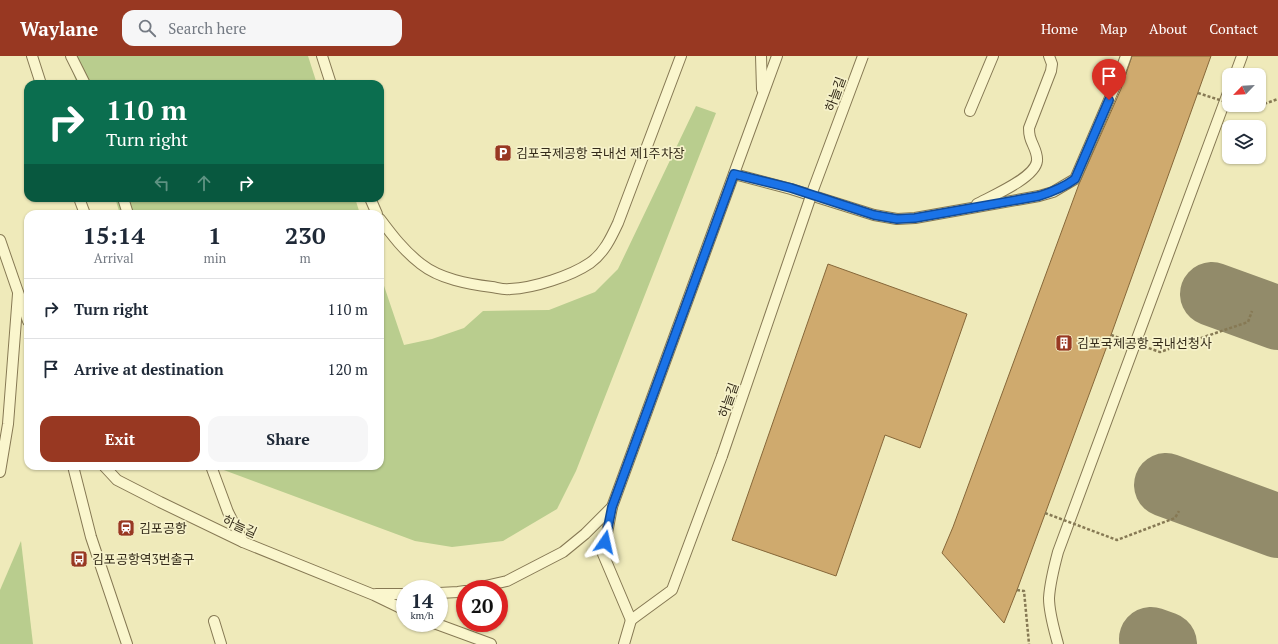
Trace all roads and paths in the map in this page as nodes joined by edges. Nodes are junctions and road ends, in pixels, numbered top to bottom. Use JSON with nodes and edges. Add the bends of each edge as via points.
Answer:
{"nodes":[{"id":1,"x":32,"y":56,"type":"edge"},
{"id":2,"x":71,"y":56,"type":"edge"},
{"id":3,"x":322,"y":56,"type":"edge"},
{"id":4,"x":681,"y":56,"type":"edge"},
{"id":5,"x":761,"y":56,"type":"edge"},
{"id":6,"x":777,"y":56,"type":"edge"},
{"id":7,"x":863,"y":56,"type":"edge"},
{"id":8,"x":993,"y":56,"type":"edge"},
{"id":9,"x":1050,"y":56,"type":"edge"},
{"id":10,"x":1126,"y":56,"type":"edge"},
{"id":11,"x":1242,"y":56,"type":"edge"},
{"id":12,"x":1237,"y":68,"type":"edge"},
{"id":13,"x":41,"y":80,"type":"edge"},
{"id":14,"x":83,"y":80,"type":"edge"},
{"id":15,"x":330,"y":80,"type":"edge"},
{"id":16,"x":1198,"y":93,"type":"dead end"},
{"id":17,"x":763,"y":95,"type":"junction"},
{"id":18,"x":1278,"y":99,"type":"edge"},
{"id":19,"x":1222,"y":101,"type":"edge"},
{"id":20,"x":1266,"y":103,"type":"edge"},
{"id":21,"x":1222,"y":109,"type":"edge"},
{"id":22,"x":970,"y":111,"type":"dead end"},
{"id":23,"x":734,"y":174,"type":"junction"},
{"id":24,"x":970,"y":208,"type":"junction"},
{"id":25,"x":384,"y":224,"type":"edge"},
{"id":26,"x":0,"y":240,"type":"edge"},
{"id":27,"x":18,"y":294,"type":"junction"},
{"id":28,"x":24,"y":310,"type":"edge"},
{"id":29,"x":1252,"y":311,"type":"dead end"},
{"id":30,"x":1112,"y":335,"type":"dead end"},
{"id":31,"x":74,"y":470,"type":"edge"},
{"id":32,"x":108,"y":470,"type":"edge"},
{"id":33,"x":212,"y":470,"type":"edge"},
{"id":34,"x":0,"y":472,"type":"edge"},
{"id":35,"x":612,"y":507,"type":"junction"},
{"id":36,"x":1179,"y":511,"type":"dead end"},
{"id":37,"x":1045,"y":513,"type":"dead end"},
{"id":38,"x":243,"y":542,"type":"junction"},
{"id":39,"x":508,"y":580,"type":"edge"},
{"id":40,"x":1017,"y":590,"type":"dead end"},
{"id":41,"x":396,"y":594,"type":"edge"},
{"id":42,"x":374,"y":595,"type":"junction"},
{"id":43,"x":396,"y":606,"type":"edge"},
{"id":44,"x":631,"y":620,"type":"junction"},
{"id":45,"x":214,"y":621,"type":"dead end"},
{"id":46,"x":448,"y":628,"type":"edge"},
{"id":47,"x":127,"y":644,"type":"edge"},
{"id":48,"x":221,"y":644,"type":"edge"},
{"id":49,"x":491,"y":644,"type":"edge"},
{"id":50,"x":624,"y":644,"type":"edge"},
{"id":51,"x":1028,"y":644,"type":"edge"},
{"id":52,"x":1058,"y":644,"type":"edge"}],
"edges":[{"from":1,"to":13,"type":"lane"},
{"from":2,"to":14,"type":"lane"},
{"from":3,"to":15,"type":"lane"},
{"from":4,"to":25,"type":"lane","via":[[618,223],[607,246],[591,262],[568,275],[540,284],[510,290],[478,285],[444,277],[421,264]]},
{"from":5,"to":17,"type":"lane"},
{"from":6,"to":17,"type":"lane"},
{"from":7,"to":44,"type":"lane","name":"하늘길","bridge":true,"via":[[672,590]]},
{"from":8,"to":22,"type":"lane"},
{"from":9,"to":24,"type":"lane","via":[[1051,71],[1029,128],[1029,136],[1036,153],[1035,168],[1013,185]]},
{"from":10,"to":24,"type":"lane","via":[[1075,179],[1068,185],[1039,196]]},
{"from":11,"to":12,"type":"lane"},
{"from":16,"to":19,"type":"path","bridge":true},
{"from":17,"to":23,"type":"lane"},
{"from":18,"to":20,"type":"path"},
{"from":21,"to":52,"type":"lane","via":[[1058,552],[1049,599]]},
{"from":23,"to":24,"type":"lane","via":[[791,188],[874,215],[897,219]]},
{"from":23,"to":35,"type":"lane"},
{"from":26,"to":27,"type":"lane"},
{"from":27,"to":28,"type":"lane"},
{"from":27,"to":34,"type":"lane","via":[[8,424]]},
{"from":29,"to":30,"type":"path","bridge":true,"via":[[1248,322],[1160,352]]},
{"from":31,"to":47,"type":"lane","via":[[91,537]]},
{"from":32,"to":38,"type":"lane","name":"하늘길","via":[[118,480]]},
{"from":33,"to":38,"type":"lane","via":[[228,512]]},
{"from":35,"to":39,"type":"lane","via":[[563,552]]},
{"from":35,"to":44,"type":"lane","via":[[603,554]]},
{"from":36,"to":37,"type":"path","bridge":true,"via":[[1175,518],[1117,540]]},
{"from":38,"to":42,"type":"lane","name":"하늘길"},
{"from":40,"to":51,"type":"path","via":[[1024,591]]},
{"from":41,"to":42,"type":"lane","name":"하늘길"},
{"from":42,"to":43,"type":"lane","name":"하늘길"},
{"from":44,"to":50,"type":"lane"},
{"from":45,"to":48,"type":"lane"},
{"from":46,"to":49,"type":"lane"}]}
